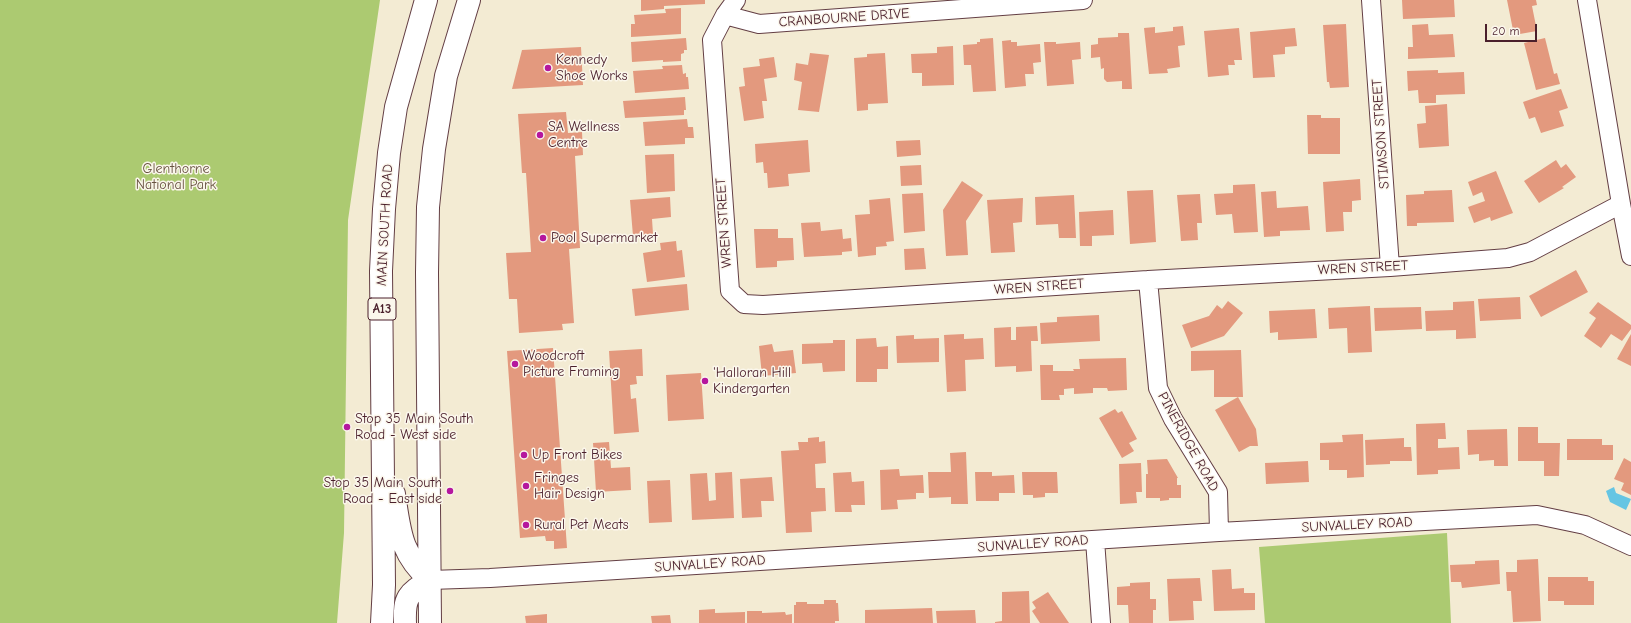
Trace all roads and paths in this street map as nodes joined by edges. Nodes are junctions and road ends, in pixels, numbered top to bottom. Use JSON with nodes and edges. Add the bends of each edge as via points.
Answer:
{"nodes":[{"id":1,"x":426,"y":0,"type":"edge"},
{"id":2,"x":469,"y":0,"type":"edge"},
{"id":3,"x":736,"y":0,"type":"edge"},
{"id":4,"x":1083,"y":0,"type":"edge"},
{"id":5,"x":1371,"y":0,"type":"edge"},
{"id":6,"x":1587,"y":0,"type":"edge"},
{"id":7,"x":725,"y":15,"type":"junction"},
{"id":8,"x":1621,"y":204,"type":"junction"},
{"id":9,"x":1631,"y":256,"type":"edge"},
{"id":10,"x":1390,"y":267,"type":"junction"},
{"id":11,"x":1148,"y":280,"type":"junction"},
{"id":12,"x":383,"y":429,"type":"junction"},
{"id":13,"x":1219,"y":532,"type":"junction"},
{"id":14,"x":1095,"y":540,"type":"junction"},
{"id":15,"x":1631,"y":546,"type":"edge"},
{"id":16,"x":430,"y":580,"type":"junction"},
{"id":17,"x":382,"y":623,"type":"edge"},
{"id":18,"x":405,"y":623,"type":"edge"},
{"id":19,"x":430,"y":623,"type":"edge"},
{"id":20,"x":1101,"y":623,"type":"edge"}],
"edges":[{"from":1,"to":12,"type":"highway","name":"MAIN SOUTH ROAD","number":"A13","via":[[396,107],[389,153],[381,271]]},
{"from":2,"to":16,"type":"highway","via":[[446,76],[428,207]]},
{"from":3,"to":7,"type":"street","name":"WREN STREET"},
{"from":4,"to":7,"type":"street","name":"CRANBOURNE DRIVE","via":[[759,24]]},
{"from":5,"to":10,"type":"street","name":"STIMSON STREET"},
{"from":6,"to":8,"type":"street"},
{"from":7,"to":11,"type":"street","name":"WREN STREET","via":[[712,40],[712,68],[730,291],[744,304],[763,305]]},
{"from":8,"to":9,"type":"street"},
{"from":8,"to":10,"type":"street","name":"WREN STREET","via":[[1530,252],[1508,258]]},
{"from":10,"to":11,"type":"street","name":"WREN STREET"},
{"from":11,"to":13,"type":"street","name":"PINERIDGE ROAD","via":[[1158,388],[1173,419],[1218,492]]},
{"from":12,"to":16,"type":"highway","via":[[404,547],[417,568]]},
{"from":12,"to":17,"type":"highway","name":"MAIN SOUTH ROAD","number":"A13"},
{"from":13,"to":14,"type":"street","name":"SUNVALLEY ROAD"},
{"from":13,"to":15,"type":"street","name":"SUNVALLEY ROAD","via":[[1537,515],[1585,525]]},
{"from":14,"to":16,"type":"street","name":"SUNVALLEY ROAD"},
{"from":14,"to":20,"type":"street"},
{"from":16,"to":18,"type":"highway","via":[[412,591],[407,599]]},
{"from":16,"to":19,"type":"highway"}]}
